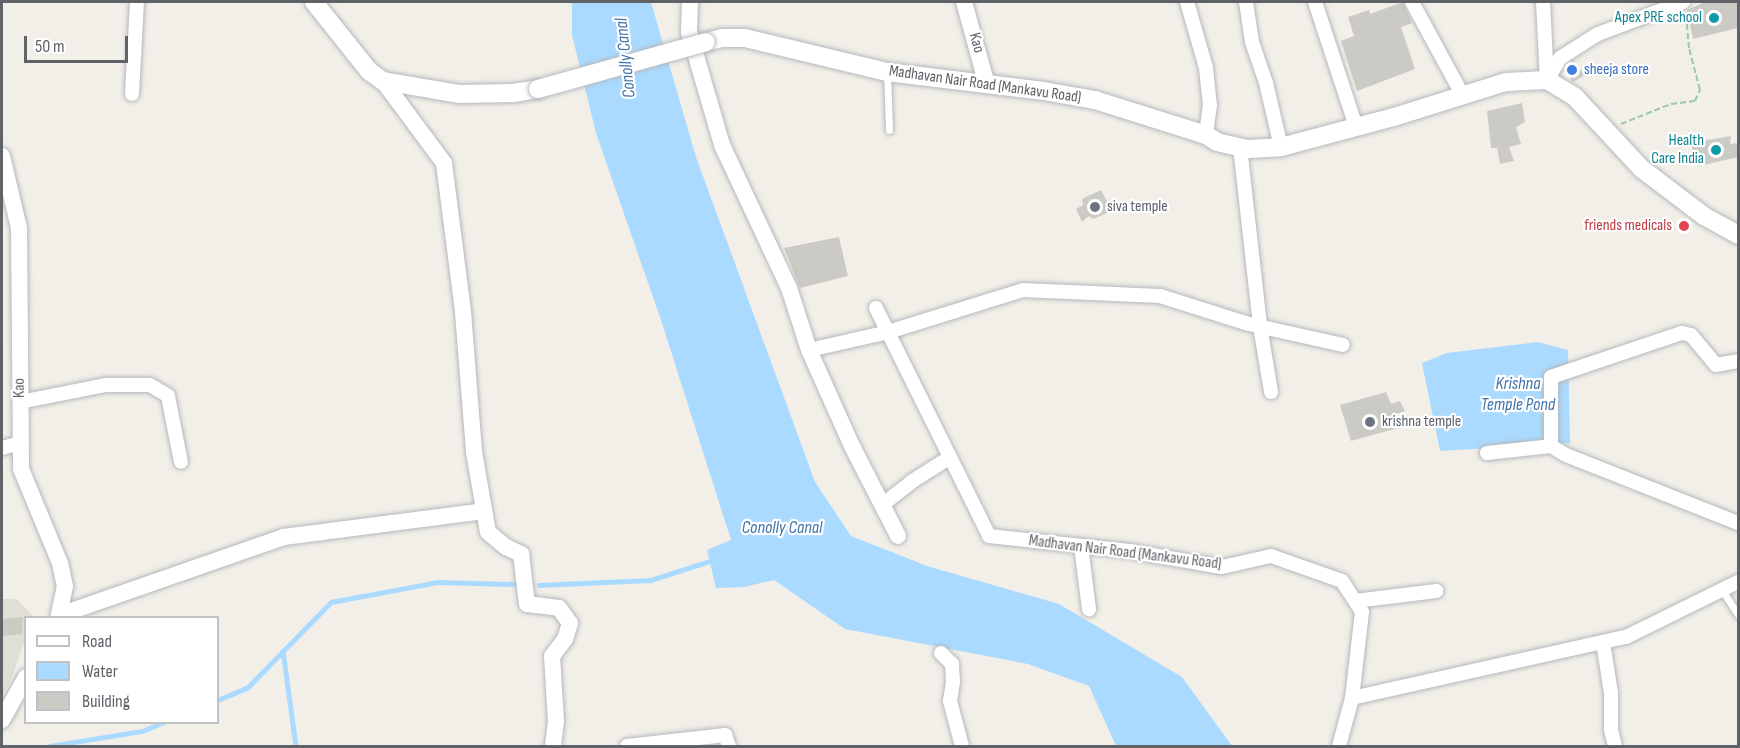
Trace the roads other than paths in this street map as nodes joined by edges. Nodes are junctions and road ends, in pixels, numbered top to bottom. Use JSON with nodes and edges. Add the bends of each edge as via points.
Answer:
{"nodes":[{"id":1,"x":137,"y":2,"type":"edge"},
{"id":2,"x":314,"y":2,"type":"edge"},
{"id":3,"x":690,"y":2,"type":"edge"},
{"id":4,"x":964,"y":2,"type":"edge"},
{"id":5,"x":1187,"y":2,"type":"edge"},
{"id":6,"x":1246,"y":2,"type":"edge"},
{"id":7,"x":1315,"y":2,"type":"edge"},
{"id":8,"x":1412,"y":2,"type":"edge"},
{"id":9,"x":1543,"y":2,"type":"edge"},
{"id":10,"x":1684,"y":7,"type":"edge"},
{"id":11,"x":887,"y":72,"type":"junction"},
{"id":12,"x":1547,"y":80,"type":"junction"},
{"id":13,"x":382,"y":81,"type":"junction"},
{"id":14,"x":987,"y":85,"type":"junction"},
{"id":15,"x":132,"y":94,"type":"dead end"},
{"id":16,"x":1462,"y":94,"type":"junction"},
{"id":17,"x":1356,"y":127,"type":"junction"},
{"id":18,"x":889,"y":130,"type":"dead end"},
{"id":19,"x":1206,"y":135,"type":"junction"},
{"id":20,"x":1240,"y":147,"type":"junction"},
{"id":21,"x":1281,"y":147,"type":"junction"},
{"id":22,"x":2,"y":156,"type":"edge"},
{"id":23,"x":1738,"y":235,"type":"edge"},
{"id":24,"x":876,"y":308,"type":"dead end"},
{"id":25,"x":1260,"y":326,"type":"junction"},
{"id":26,"x":888,"y":332,"type":"junction"},
{"id":27,"x":1343,"y":345,"type":"dead end"},
{"id":28,"x":809,"y":350,"type":"junction"},
{"id":29,"x":1738,"y":361,"type":"edge"},
{"id":30,"x":1271,"y":392,"type":"dead end"},
{"id":31,"x":20,"y":402,"type":"junction"},
{"id":32,"x":21,"y":443,"type":"junction"},
{"id":33,"x":1551,"y":446,"type":"junction"},
{"id":34,"x":2,"y":448,"type":"edge"},
{"id":35,"x":1487,"y":453,"type":"dead end"},
{"id":36,"x":949,"y":458,"type":"junction"},
{"id":37,"x":181,"y":462,"type":"dead end"},
{"id":38,"x":882,"y":505,"type":"junction"},
{"id":39,"x":483,"y":511,"type":"junction"},
{"id":40,"x":1738,"y":523,"type":"edge"},
{"id":41,"x":898,"y":536,"type":"dead end"},
{"id":42,"x":1081,"y":546,"type":"junction"},
{"id":43,"x":1738,"y":582,"type":"edge"},
{"id":44,"x":1722,"y":590,"type":"junction"},
{"id":45,"x":1436,"y":591,"type":"dead end"},
{"id":46,"x":1355,"y":601,"type":"junction"},
{"id":47,"x":1089,"y":609,"type":"dead end"},
{"id":48,"x":1738,"y":615,"type":"edge"},
{"id":49,"x":59,"y":616,"type":"edge"},
{"id":50,"x":1603,"y":642,"type":"junction"},
{"id":51,"x":941,"y":653,"type":"dead end"},
{"id":52,"x":24,"y":681,"type":"edge"},
{"id":53,"x":1352,"y":698,"type":"junction"},
{"id":54,"x":2,"y":720,"type":"edge"},
{"id":55,"x":553,"y":747,"type":"edge"},
{"id":56,"x":627,"y":747,"type":"edge"},
{"id":57,"x":729,"y":747,"type":"edge"},
{"id":58,"x":962,"y":747,"type":"edge"},
{"id":59,"x":1339,"y":747,"type":"edge"},
{"id":60,"x":1615,"y":747,"type":"edge"}],
"edges":[{"from":1,"to":15,"type":"street"},
{"from":2,"to":13,"type":"main road","via":[[369,71]]},
{"from":3,"to":28,"type":"street","via":[[689,32],[722,145],[789,288]]},
{"from":4,"to":14,"type":"street","name":"Kao"},
{"from":5,"to":19,"type":"street","via":[[1206,68],[1210,105]]},
{"from":6,"to":21,"type":"street","via":[[1252,42]]},
{"from":7,"to":17,"type":"street"},
{"from":8,"to":16,"type":"street"},
{"from":9,"to":12,"type":"street"},
{"from":10,"to":12,"type":"street","via":[[1598,34],[1560,58]]},
{"from":11,"to":13,"type":"main road","name":"Madhavan Nair Road (Mankavu Road)","bridge":true,"via":[[745,38],[722,38],[513,93],[460,94]]},
{"from":11,"to":14,"type":"main road","name":"Madhavan Nair Road (Mankavu Road)"},
{"from":11,"to":18,"type":"lane"},
{"from":12,"to":16,"type":"main road","name":"Madhavan Nair Road (Mankavu Road)","via":[[1506,82]]},
{"from":12,"to":23,"type":"main road","via":[[1575,97],[1651,176],[1704,216]]},
{"from":13,"to":39,"type":"street","via":[[444,163],[463,312],[471,431]]},
{"from":14,"to":19,"type":"main road","name":"Madhavan Nair Road (Mankavu Road)","via":[[1095,100]]},
{"from":16,"to":17,"type":"main road","name":"Madhavan Nair Road (Mankavu Road)"},
{"from":17,"to":21,"type":"main road","name":"Madhavan Nair Road (Mankavu Road)"},
{"from":19,"to":20,"type":"main road","name":"Madhavan Nair Road (Mankavu Road)"},
{"from":20,"to":21,"type":"main road","name":"Madhavan Nair Road (Mankavu Road)"},
{"from":20,"to":25,"type":"street"},
{"from":22,"to":31,"type":"street","name":"Kao","via":[[19,228]]},
{"from":24,"to":26,"type":"street","name":"Madhavan Nair Road (Mankavu Road)"},
{"from":25,"to":26,"type":"street","via":[[1160,296],[1023,290]]},
{"from":25,"to":27,"type":"street"},
{"from":25,"to":30,"type":"street"},
{"from":26,"to":28,"type":"street"},
{"from":26,"to":36,"type":"street","name":"Madhavan Nair Road (Mankavu Road)"},
{"from":28,"to":38,"type":"street"},
{"from":29,"to":33,"type":"street","via":[[1716,365],[1691,335],[1682,333],[1551,377]]},
{"from":31,"to":32,"type":"street","name":"Kao"},
{"from":31,"to":37,"type":"street","via":[[106,385],[150,385],[168,396]]},
{"from":32,"to":34,"type":"street"},
{"from":32,"to":49,"type":"street","name":"Kao","via":[[21,469],[60,563],[65,586]]},
{"from":33,"to":35,"type":"street"},
{"from":33,"to":40,"type":"street"},
{"from":36,"to":38,"type":"street"},
{"from":36,"to":42,"type":"street","name":"Madhavan Nair Road (Mankavu Road)","via":[[989,536]]},
{"from":38,"to":41,"type":"street"},
{"from":39,"to":49,"type":"street","via":[[284,537]]},
{"from":39,"to":55,"type":"street","via":[[488,532],[521,554],[527,604],[559,608],[568,618],[569,631],[552,656],[556,721]]},
{"from":42,"to":46,"type":"street","name":"Madhavan Nair Road (Mankavu Road)","via":[[1222,567],[1271,556],[1342,581]]},
{"from":42,"to":47,"type":"street"},
{"from":43,"to":44,"type":"street"},
{"from":44,"to":48,"type":"lane"},
{"from":44,"to":50,"type":"street","via":[[1626,636]]},
{"from":45,"to":46,"type":"street"},
{"from":46,"to":53,"type":"street","via":[[1362,612]]},
{"from":50,"to":53,"type":"street"},
{"from":50,"to":60,"type":"street"},
{"from":51,"to":58,"type":"street","via":[[952,664],[950,701]]},
{"from":52,"to":54,"type":"street"},
{"from":53,"to":59,"type":"street"},
{"from":56,"to":57,"type":"street","via":[[725,735]]}]}
